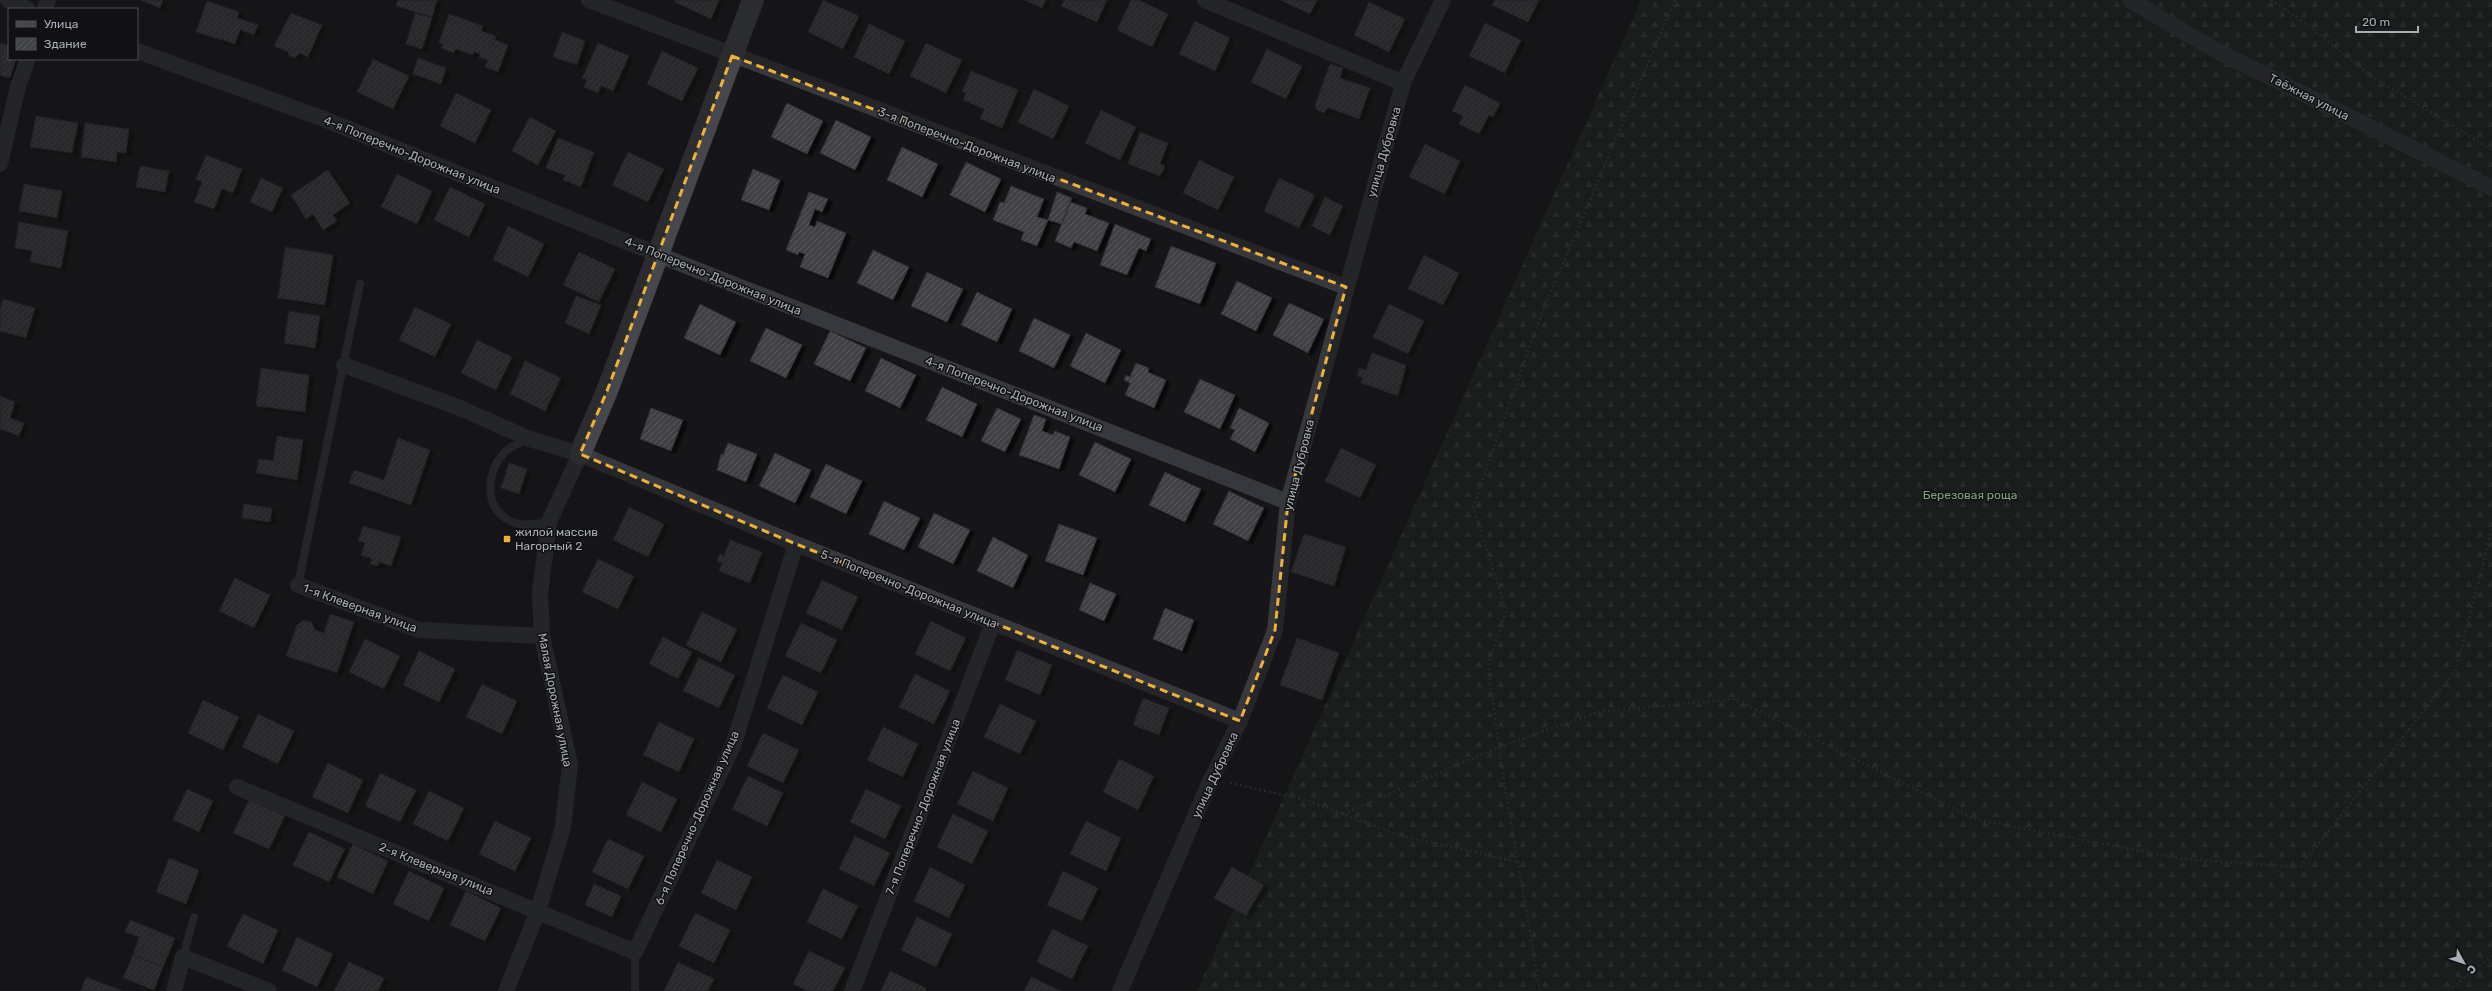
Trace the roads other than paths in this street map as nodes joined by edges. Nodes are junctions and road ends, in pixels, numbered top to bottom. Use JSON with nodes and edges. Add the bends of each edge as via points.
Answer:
{"nodes":[{"id":1,"x":8,"y":0,"type":"edge"},
{"id":2,"x":589,"y":0,"type":"edge"},
{"id":3,"x":753,"y":0,"type":"edge"},
{"id":4,"x":1443,"y":0,"type":"edge"},
{"id":5,"x":2130,"y":0,"type":"edge"},
{"id":6,"x":1213,"y":2,"type":"edge"},
{"id":7,"x":25,"y":8,"type":"edge"},
{"id":8,"x":138,"y":51,"type":"edge"},
{"id":9,"x":732,"y":56,"type":"junction"},
{"id":10,"x":28,"y":60,"type":"edge"},
{"id":11,"x":1403,"y":83,"type":"junction"},
{"id":12,"x":0,"y":164,"type":"edge"},
{"id":13,"x":2492,"y":188,"type":"edge"},
{"id":14,"x":659,"y":255,"type":"junction"},
{"id":15,"x":360,"y":284,"type":"dead end"},
{"id":16,"x":1346,"y":288,"type":"junction"},
{"id":17,"x":344,"y":365,"type":"junction"},
{"id":18,"x":530,"y":439,"type":"junction"},
{"id":19,"x":580,"y":454,"type":"junction"},
{"id":20,"x":1288,"y":502,"type":"junction"},
{"id":21,"x":549,"y":522,"type":"junction"},
{"id":22,"x":796,"y":544,"type":"junction"},
{"id":23,"x":298,"y":585,"type":"joint"},
{"id":24,"x":993,"y":622,"type":"junction"},
{"id":25,"x":542,"y":636,"type":"junction"},
{"id":26,"x":1240,"y":721,"type":"junction"},
{"id":27,"x":237,"y":787,"type":"dead end"},
{"id":28,"x":538,"y":911,"type":"junction"},
{"id":29,"x":194,"y":917,"type":"dead end"},
{"id":30,"x":636,"y":952,"type":"junction"},
{"id":31,"x":183,"y":957,"type":"junction"},
{"id":32,"x":174,"y":991,"type":"edge"},
{"id":33,"x":269,"y":991,"type":"edge"},
{"id":34,"x":506,"y":991,"type":"edge"},
{"id":35,"x":635,"y":991,"type":"edge"},
{"id":36,"x":852,"y":991,"type":"edge"},
{"id":37,"x":1120,"y":991,"type":"edge"}],
"edges":[{"from":1,"to":7,"type":"street"},
{"from":2,"to":9,"type":"street","name":"3-я Поперечно-Дорожная улица"},
{"from":3,"to":9,"type":"street"},
{"from":4,"to":11,"type":"street","name":"улица Дубровка"},
{"from":5,"to":13,"type":"street","name":"Таёжная улица","via":[[2217,51]]},
{"from":6,"to":11,"type":"street"},
{"from":8,"to":14,"type":"street","name":"4-я Поперечно-Дорожная улица","via":[[324,119]]},
{"from":9,"to":14,"type":"street"},
{"from":9,"to":16,"type":"street","name":"3-я Поперечно-Дорожная улица"},
{"from":10,"to":12,"type":"street","via":[[18,86]]},
{"from":11,"to":16,"type":"street","name":"улица Дубровка"},
{"from":14,"to":19,"type":"street"},
{"from":14,"to":20,"type":"street","name":"4-я Поперечно-Дорожная улица"},
{"from":15,"to":17,"type":"lane"},
{"from":16,"to":20,"type":"street","name":"улица Дубровка"},
{"from":17,"to":18,"type":"street","via":[[460,408]]},
{"from":17,"to":23,"type":"lane"},
{"from":18,"to":19,"type":"street"},
{"from":18,"to":21,"type":"lane","via":[[514,445],[503,455],[494,470],[489,490],[499,514],[511,521],[529,524]]},
{"from":19,"to":21,"type":"street","name":"Малая Дорожная улица"},
{"from":19,"to":22,"type":"street","name":"5-я Поперечно-Дорожная улица"},
{"from":20,"to":26,"type":"street","name":"улица Дубровка","via":[[1275,630]]},
{"from":21,"to":25,"type":"street","name":"Малая Дорожная улица","via":[[540,593]]},
{"from":22,"to":24,"type":"street","name":"5-я Поперечно-Дорожная улица"},
{"from":22,"to":30,"type":"street","name":"6-я Поперечно-Дорожная улица","via":[[733,746]]},
{"from":23,"to":25,"type":"street","name":"1-я Клеверная улица","via":[[419,630]]},
{"from":24,"to":26,"type":"street","name":"5-я Поперечно-Дорожная улица"},
{"from":24,"to":36,"type":"street","name":"7-я Поперечно-Дорожная улица"},
{"from":25,"to":28,"type":"street","name":"Малая Дорожная улица","via":[[570,765],[564,827]]},
{"from":26,"to":37,"type":"street","name":"улица Дубровка","via":[[1211,779]]},
{"from":27,"to":28,"type":"street","name":"2-я Клеверная улица"},
{"from":28,"to":30,"type":"street","name":"2-я Клеверная улица"},
{"from":28,"to":34,"type":"street","name":"Малая Дорожная улица"},
{"from":29,"to":31,"type":"lane"},
{"from":30,"to":35,"type":"lane"},
{"from":31,"to":32,"type":"street"},
{"from":31,"to":33,"type":"street"}]}
